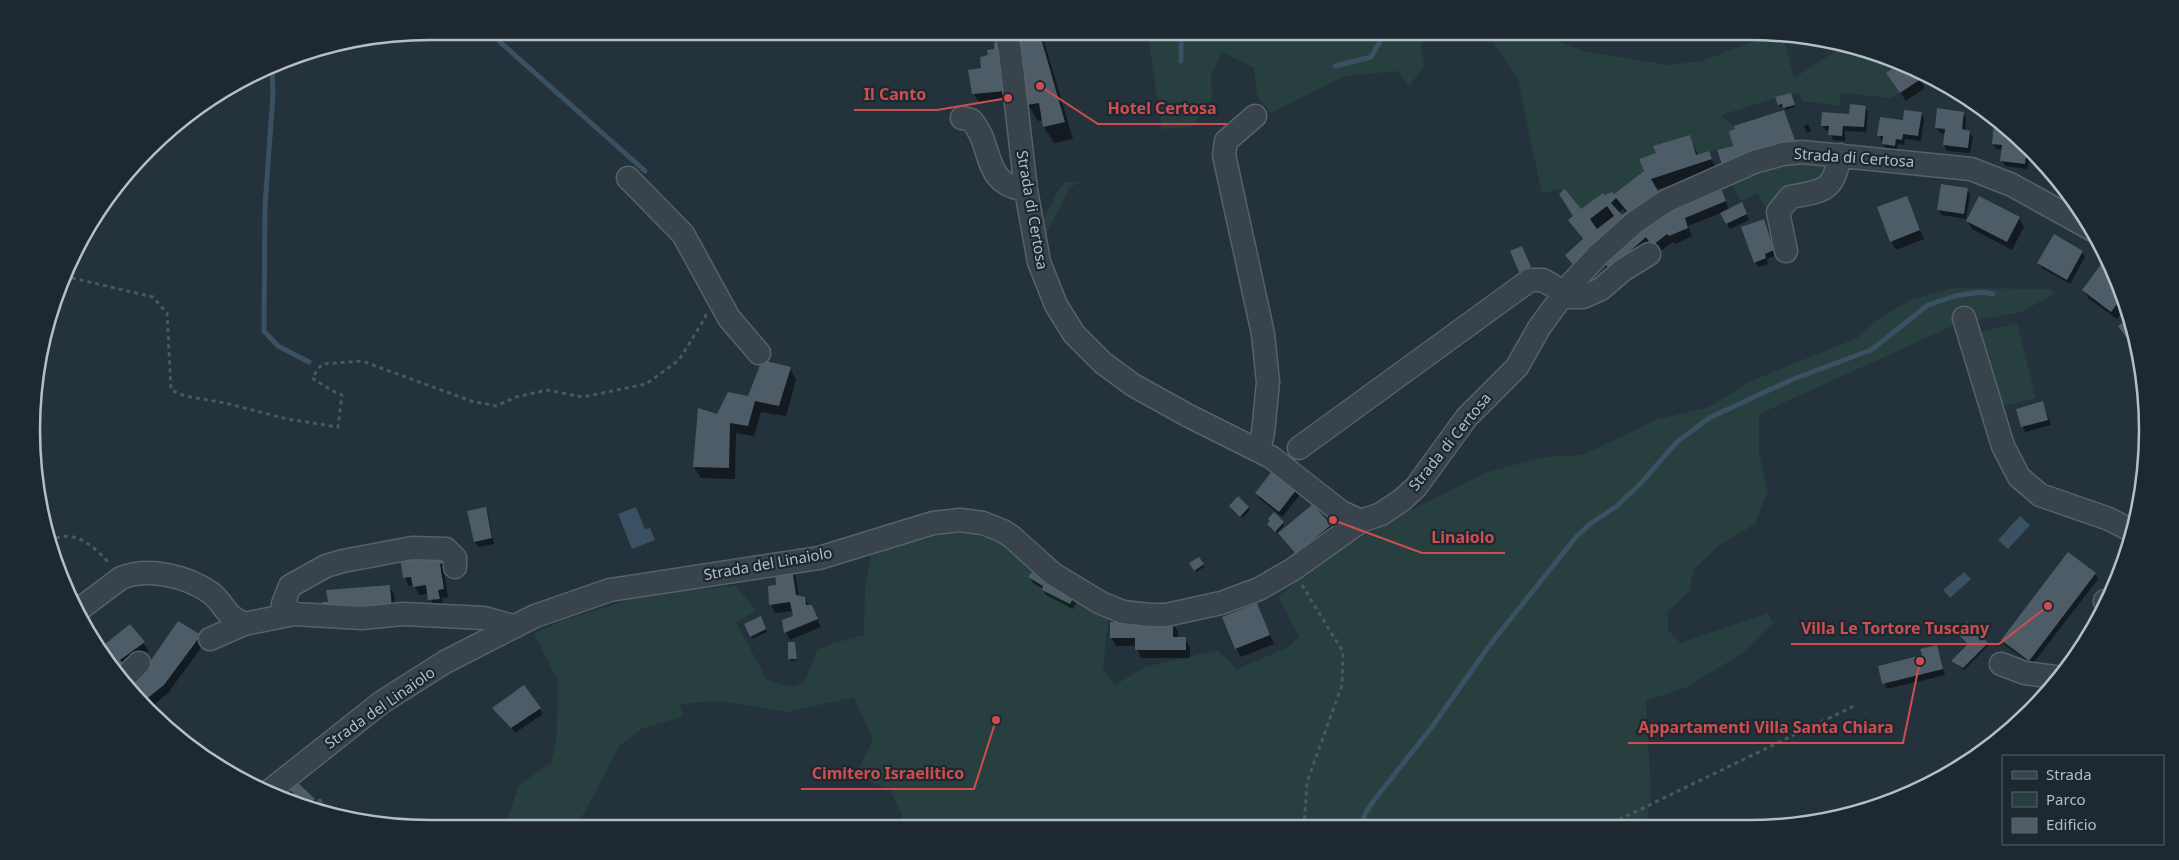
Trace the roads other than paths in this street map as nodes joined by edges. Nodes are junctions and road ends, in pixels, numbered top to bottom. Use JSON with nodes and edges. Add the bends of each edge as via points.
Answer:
{"nodes":[{"id":1,"x":1008,"y":40,"type":"edge"},
{"id":2,"x":1255,"y":116,"type":"dead end"},
{"id":3,"x":962,"y":118,"type":"dead end"},
{"id":4,"x":1840,"y":155,"type":"junction"},
{"id":5,"x":628,"y":178,"type":"dead end"},
{"id":6,"x":1026,"y":190,"type":"junction"},
{"id":7,"x":2076,"y":218,"type":"edge"},
{"id":8,"x":1786,"y":250,"type":"dead end"},
{"id":9,"x":1649,"y":254,"type":"dead end"},
{"id":10,"x":1563,"y":295,"type":"junction"},
{"id":11,"x":1964,"y":318,"type":"dead end"},
{"id":12,"x":759,"y":353,"type":"dead end"},
{"id":13,"x":1299,"y":448,"type":"dead end"},
{"id":14,"x":1259,"y":450,"type":"junction"},
{"id":15,"x":1361,"y":521,"type":"junction"},
{"id":16,"x":2127,"y":528,"type":"edge"},
{"id":17,"x":455,"y":567,"type":"dead end"},
{"id":18,"x":85,"y":606,"type":"edge"},
{"id":19,"x":294,"y":614,"type":"junction"},
{"id":20,"x":244,"y":624,"type":"junction"},
{"id":21,"x":513,"y":626,"type":"junction"},
{"id":22,"x":210,"y":639,"type":"dead end"},
{"id":23,"x":2001,"y":664,"type":"dead end"},
{"id":24,"x":2050,"y":676,"type":"edge"},
{"id":25,"x":274,"y":787,"type":"edge"}],
"edges":[{"from":1,"to":6,"type":"street","name":"Strada di Certosa"},
{"from":2,"to":14,"type":"street","via":[[1226,141],[1224,155],[1263,334],[1268,382]]},
{"from":3,"to":6,"type":"street","via":[[971,120],[980,130],[990,167],[1007,186]]},
{"from":4,"to":7,"type":"street","name":"Strada di Certosa","via":[[1971,169],[2012,185]]},
{"from":4,"to":8,"type":"street","via":[[1831,184],[1820,192],[1790,197],[1778,212]]},
{"from":4,"to":10,"type":"street","name":"Strada di Certosa","via":[[1792,152],[1775,155],[1666,201],[1605,248]]},
{"from":5,"to":12,"type":"street","via":[[683,234],[729,318]]},
{"from":6,"to":14,"type":"street","name":"Strada di Certosa","via":[[1041,271],[1060,315],[1081,343],[1132,385]]},
{"from":9,"to":10,"type":"street","via":[[1601,289],[1583,297]]},
{"from":10,"to":13,"type":"street","via":[[1543,280],[1530,280]]},
{"from":10,"to":15,"type":"street","name":"Strada di Certosa","via":[[1538,328],[1516,367],[1462,423],[1416,487],[1394,506]]},
{"from":11,"to":16,"type":"street","via":[[2003,446],[2019,477],[2040,495]]},
{"from":14,"to":15,"type":"street","name":"Strada di Certosa","via":[[1282,464],[1341,512]]},
{"from":15,"to":21,"type":"street","name":"Strada del Linaiolo","via":[[1259,589],[1202,608],[1166,615],[1123,612],[1101,604],[1069,585],[1003,531],[982,523],[960,520],[933,523],[819,558],[610,590]]},
{"from":17,"to":19,"type":"street","via":[[455,558],[446,549],[412,548],[343,561],[326,566],[290,586],[283,604]]},
{"from":18,"to":20,"type":"street","via":[[121,578],[130,574],[157,574],[187,580],[212,593],[232,616]]},
{"from":19,"to":20,"type":"street"},
{"from":19,"to":21,"type":"street","via":[[362,618],[403,614],[484,618]]},
{"from":20,"to":22,"type":"street"},
{"from":21,"to":25,"type":"street","name":"Strada del Linaiolo","via":[[445,662],[382,702]]},
{"from":23,"to":24,"type":"street","via":[[2025,673]]}]}
